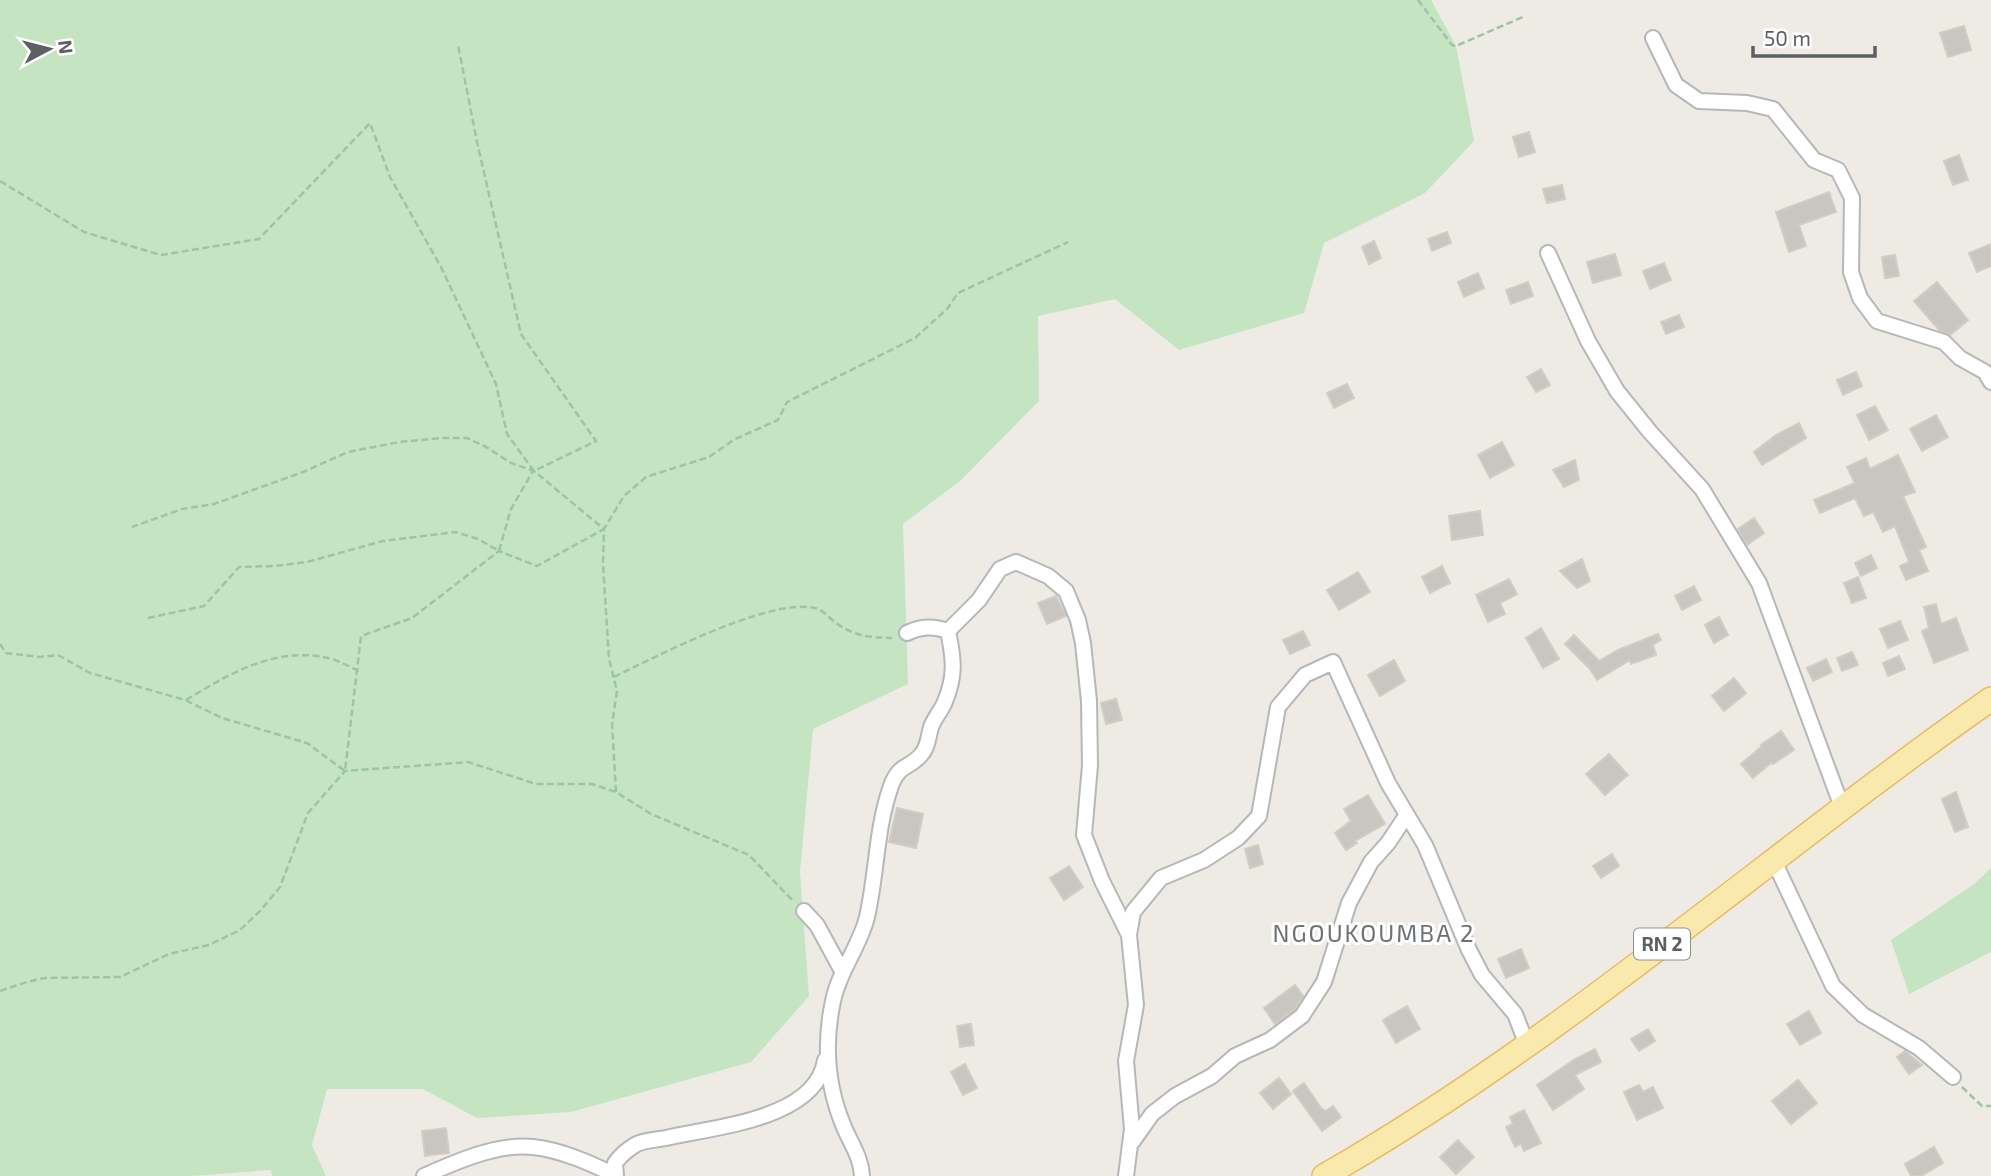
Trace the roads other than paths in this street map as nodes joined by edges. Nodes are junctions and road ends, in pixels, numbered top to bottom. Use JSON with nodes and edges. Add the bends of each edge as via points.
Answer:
{"nodes":[{"id":1,"x":1653,"y":38,"type":"dead end"},
{"id":2,"x":1548,"y":253,"type":"dead end"},
{"id":3,"x":1991,"y":382,"type":"edge"},
{"id":4,"x":948,"y":631,"type":"junction"},
{"id":5,"x":907,"y":633,"type":"road end"},
{"id":6,"x":1991,"y":699,"type":"edge"},
{"id":7,"x":1842,"y":807,"type":"junction"},
{"id":8,"x":1406,"y":816,"type":"junction"},
{"id":9,"x":1773,"y":859,"type":"junction"},
{"id":10,"x":804,"y":911,"type":"road end"},
{"id":11,"x":1129,"y":935,"type":"junction"},
{"id":12,"x":842,"y":971,"type":"junction"},
{"id":13,"x":828,"y":1044,"type":"junction"},
{"id":14,"x":1527,"y":1045,"type":"junction"},
{"id":15,"x":1952,"y":1077,"type":"road end"},
{"id":16,"x":1130,"y":1145,"type":"junction"},
{"id":17,"x":616,"y":1175,"type":"edge"},
{"id":18,"x":424,"y":1176,"type":"edge"},
{"id":19,"x":862,"y":1176,"type":"edge"},
{"id":20,"x":1126,"y":1176,"type":"edge"},
{"id":21,"x":1324,"y":1176,"type":"edge"}],
"edges":[{"from":1,"to":3,"type":"street","via":[[1676,85],[1699,101],[1773,108],[1814,160],[1838,170],[1852,198],[1852,272],[1860,298],[1877,321],[1944,342],[1959,358],[1985,372]]},
{"from":2,"to":7,"type":"street","via":[[1588,341],[1617,391],[1702,489],[1759,583]]},
{"from":4,"to":5,"type":"street","via":[[933,626]]},
{"from":4,"to":11,"type":"street","via":[[979,600],[1000,569],[1016,562],[1048,576],[1066,591],[1083,643],[1089,701],[1084,835]]},
{"from":4,"to":12,"type":"street","via":[[953,680],[927,746],[919,758],[901,768],[892,783],[880,824],[866,919]]},
{"from":6,"to":7,"type":"main road","number":"RN 2"},
{"from":7,"to":9,"type":"main road","number":"RN 2"},
{"from":8,"to":11,"type":"street","via":[[1333,663],[1323,665],[1305,674],[1278,708],[1259,816],[1238,838],[1204,860],[1161,878],[1133,912]]},
{"from":8,"to":14,"type":"street","via":[[1434,866],[1475,962],[1515,1014]]},
{"from":8,"to":16,"type":"street","via":[[1349,903],[1324,982],[1302,1016],[1175,1096],[1152,1114]]},
{"from":9,"to":14,"type":"main road","number":"RN 2"},
{"from":9,"to":15,"type":"street","via":[[1833,986],[1863,1015],[1919,1048]]},
{"from":10,"to":12,"type":"street"},
{"from":11,"to":16,"type":"street","via":[[1136,1005],[1126,1061]]},
{"from":12,"to":13,"type":"street"},
{"from":13,"to":17,"type":"street","via":[[823,1074],[800,1098],[766,1117],[636,1144],[615,1163]]},
{"from":13,"to":19,"type":"street","via":[[834,1097],[862,1165]]},
{"from":14,"to":21,"type":"main road","number":"RN 2","via":[[1427,1114]]},
{"from":16,"to":20,"type":"street"},
{"from":17,"to":18,"type":"street","via":[[532,1146],[491,1150]]}]}
